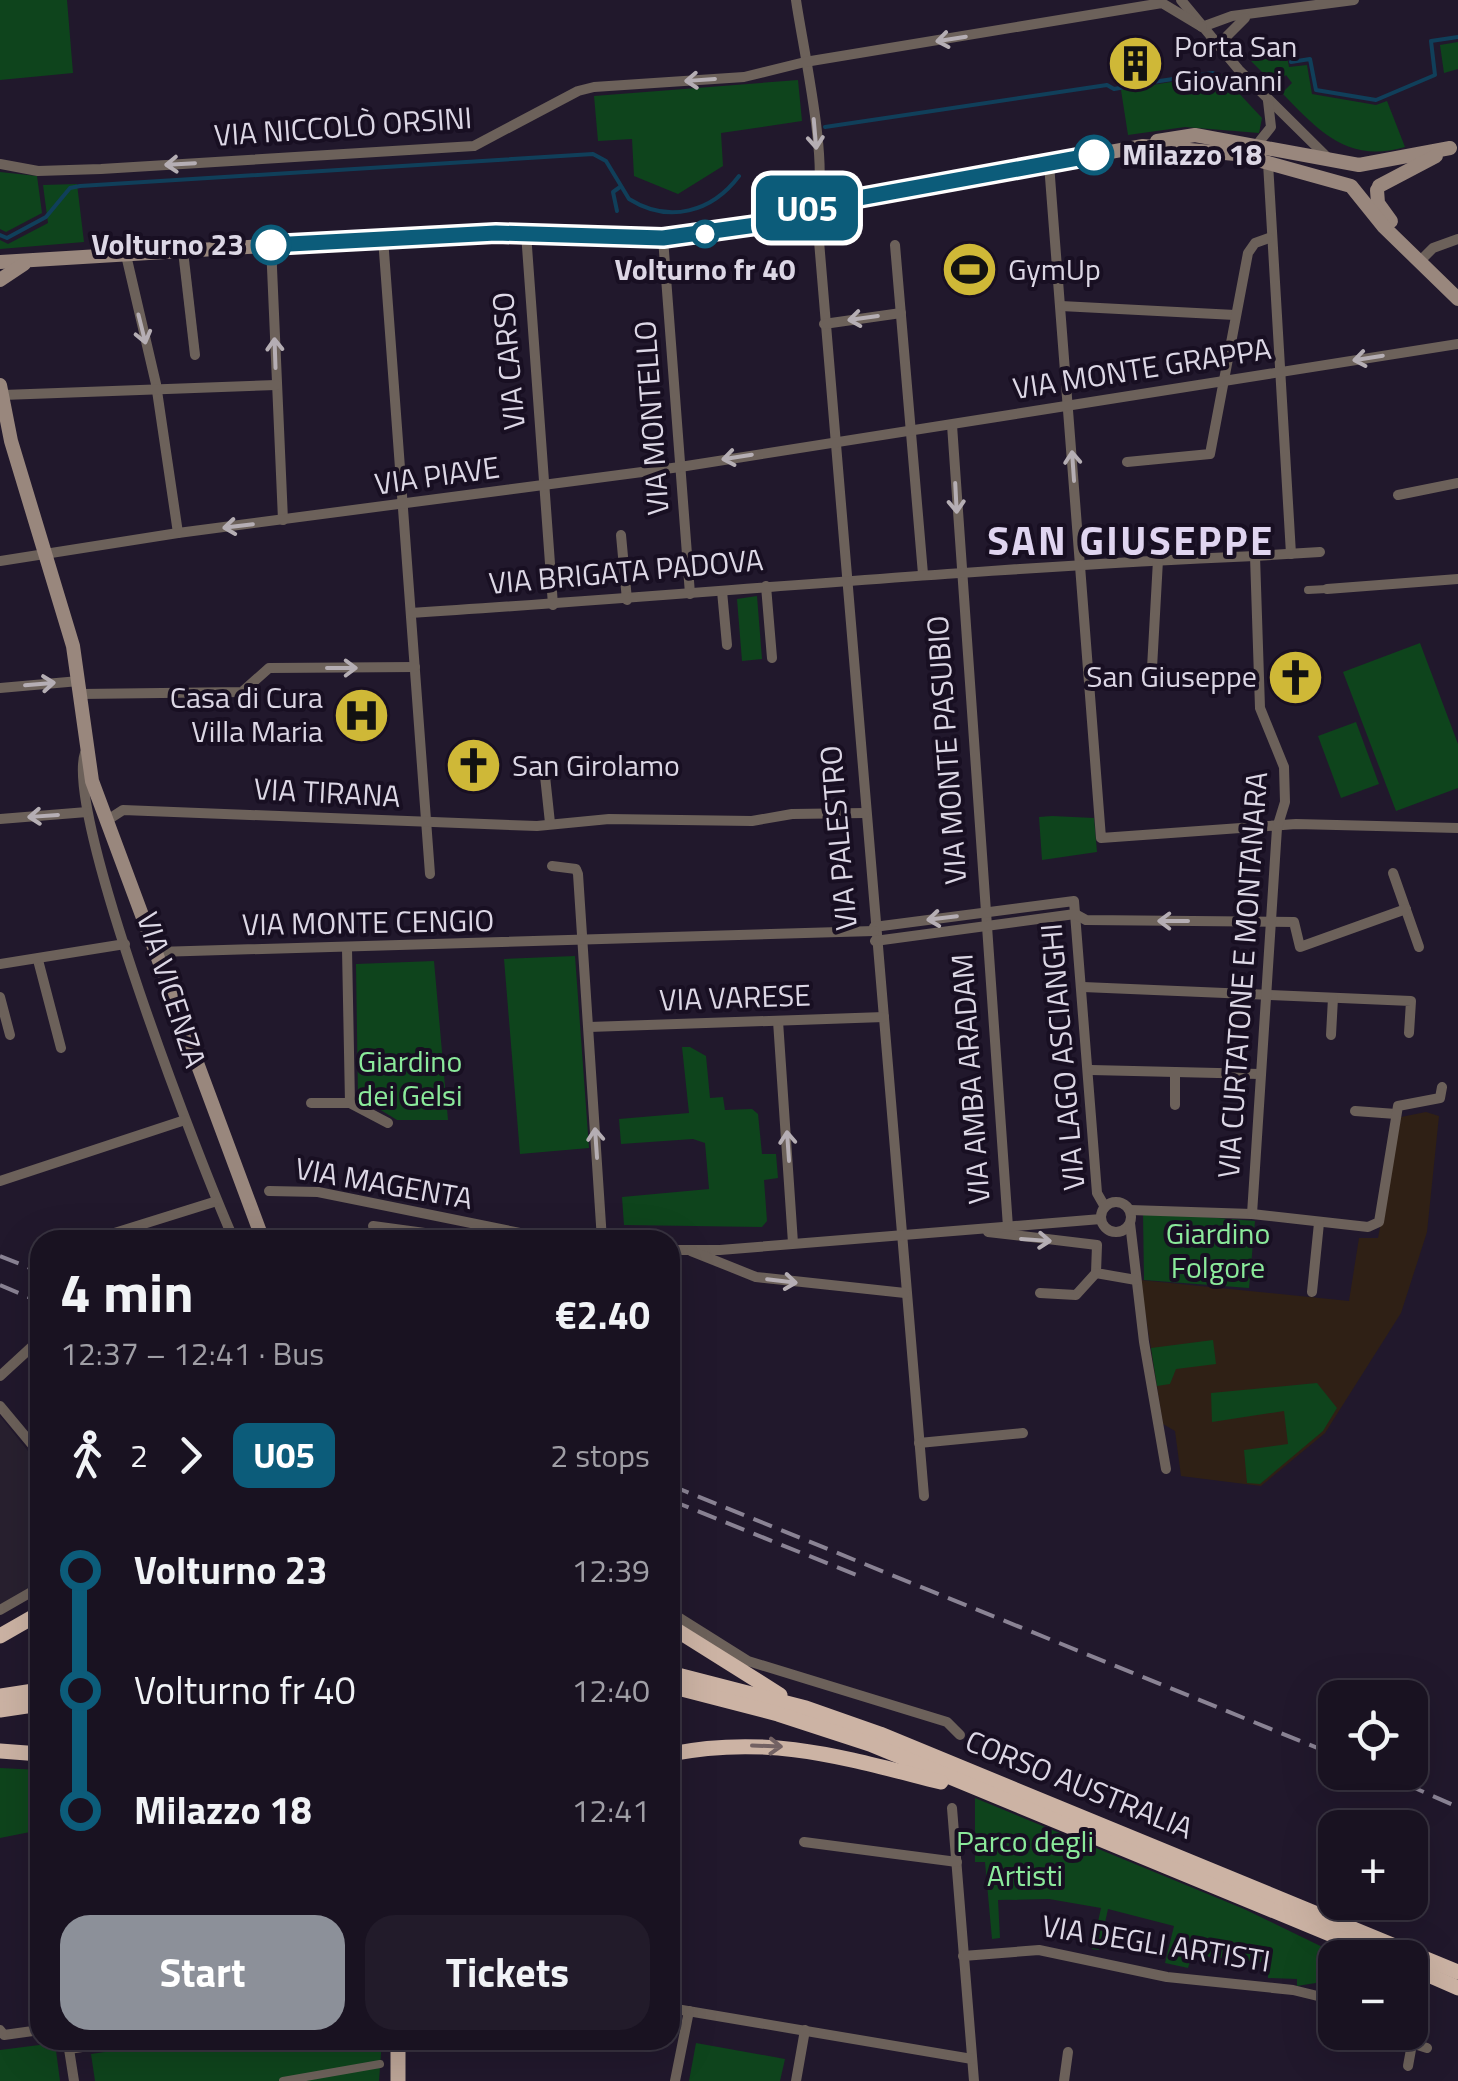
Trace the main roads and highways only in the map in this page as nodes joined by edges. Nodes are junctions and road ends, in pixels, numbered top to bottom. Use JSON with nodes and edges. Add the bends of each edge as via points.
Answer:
{"nodes":[{"id":1,"x":1147,"y":145,"type":"junction"},
{"id":2,"x":1454,"y":147,"type":"edge"},
{"id":3,"x":1364,"y":165,"type":"junction"},
{"id":4,"x":1378,"y":188,"type":"junction"},
{"id":5,"x":1355,"y":190,"type":"junction"},
{"id":6,"x":850,"y":203,"type":"junction"},
{"id":7,"x":814,"y":207,"type":"junction"},
{"id":8,"x":756,"y":225,"type":"junction"},
{"id":9,"x":817,"y":226,"type":"junction"},
{"id":10,"x":1401,"y":239,"type":"junction"},
{"id":11,"x":1,"y":262,"type":"edge"},
{"id":12,"x":32,"y":262,"type":"junction"},
{"id":13,"x":0,"y":280,"type":"edge"},
{"id":14,"x":1458,"y":299,"type":"edge"},
{"id":15,"x":1,"y":390,"type":"edge"},
{"id":16,"x":0,"y":413,"type":"edge"},
{"id":17,"x":12,"y":441,"type":"junction"},
{"id":18,"x":250,"y":1196,"type":"junction"},
{"id":19,"x":260,"y":1230,"type":"edge"},
{"id":20,"x":267,"y":1230,"type":"edge"},
{"id":21,"x":30,"y":1619,"type":"edge"},
{"id":22,"x":680,"y":1632,"type":"edge"},
{"id":23,"x":0,"y":1636,"type":"edge"},
{"id":24,"x":680,"y":1676,"type":"edge"},
{"id":25,"x":680,"y":1689,"type":"edge"},
{"id":26,"x":30,"y":1692,"type":"edge"},
{"id":27,"x":0,"y":1696,"type":"edge"},
{"id":28,"x":30,"y":1706,"type":"edge"},
{"id":29,"x":806,"y":1708,"type":"junction"},
{"id":30,"x":0,"y":1710,"type":"edge"},
{"id":31,"x":0,"y":1751,"type":"edge"},
{"id":32,"x":680,"y":1752,"type":"edge"},
{"id":33,"x":30,"y":1753,"type":"edge"},
{"id":34,"x":1004,"y":1799,"type":"junction"},
{"id":35,"x":1345,"y":1940,"type":"edge"},
{"id":36,"x":1458,"y":1972,"type":"edge"},
{"id":37,"x":1428,"y":1975,"type":"edge"},
{"id":38,"x":1458,"y":1988,"type":"edge"},
{"id":39,"x":398,"y":2050,"type":"edge"},
{"id":40,"x":398,"y":2081,"type":"edge"}],
"edges":[{"from":1,"to":3,"type":"main road","via":[[1186,134]]},
{"from":1,"to":5,"type":"main road","via":[[1236,154]]},
{"from":1,"to":6,"type":"main road"},
{"from":2,"to":3,"type":"main road"},
{"from":2,"to":4,"type":"main road"},
{"from":3,"to":4,"type":"main road","via":[[1378,170]]},
{"from":3,"to":5,"type":"main road","via":[[1350,174]]},
{"from":4,"to":5,"type":"main road"},
{"from":4,"to":10,"type":"main road","via":[[1378,203]]},
{"from":5,"to":10,"type":"main road"},
{"from":6,"to":7,"type":"main road"},
{"from":6,"to":9,"type":"main road"},
{"from":7,"to":8,"type":"main road"},
{"from":7,"to":9,"type":"main road","name":"VIA PALESTRO"},
{"from":8,"to":9,"type":"main road"},
{"from":8,"to":12,"type":"main road","via":[[663,238],[384,238]]},
{"from":10,"to":14,"type":"main road"},
{"from":11,"to":12,"type":"main road"},
{"from":12,"to":13,"type":"main road"},
{"from":15,"to":17,"type":"main road","name":"VIA VICENZA"},
{"from":16,"to":17,"type":"main road","name":"VIA VICENZA"},
{"from":17,"to":18,"type":"main road","name":"VIA VICENZA","via":[[80,688],[86,752],[106,821]]},
{"from":18,"to":19,"type":"main road"},
{"from":18,"to":20,"type":"main road"},
{"from":21,"to":23,"type":"highway"},
{"from":22,"to":29,"type":"highway"},
{"from":24,"to":29,"type":"highway","name":"CORSO AUSTRALIA"},
{"from":25,"to":34,"type":"highway","name":"CORSO AUSTRALIA","via":[[825,1728]]},
{"from":26,"to":27,"type":"highway"},
{"from":28,"to":30,"type":"highway"},
{"from":29,"to":36,"type":"highway","name":"CORSO AUSTRALIA","via":[[1092,1818]]},
{"from":31,"to":33,"type":"highway"},
{"from":32,"to":34,"type":"highway","one_way":true,"via":[[807,1748]]},
{"from":34,"to":35,"type":"highway","name":"CORSO AUSTRALIA"},
{"from":37,"to":38,"type":"highway"},
{"from":39,"to":40,"type":"main road"}]}
